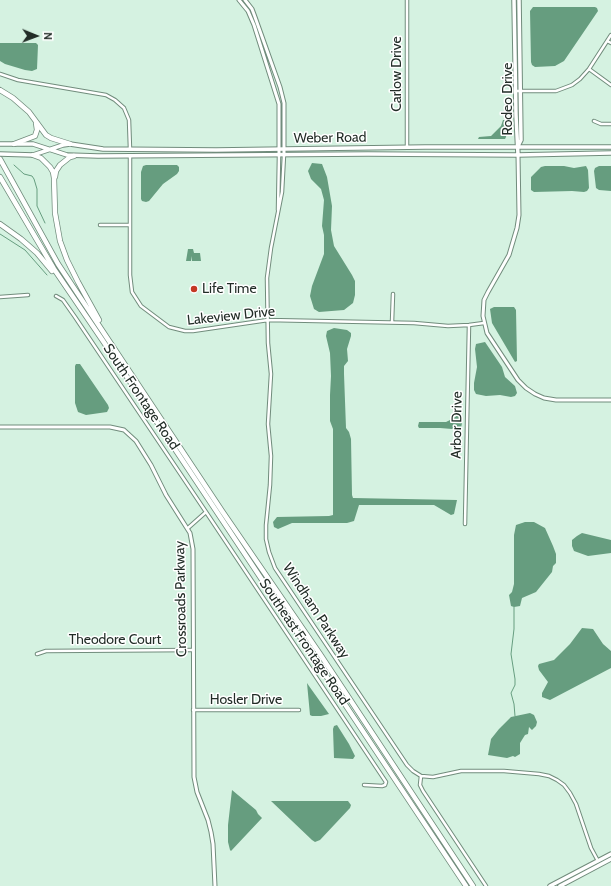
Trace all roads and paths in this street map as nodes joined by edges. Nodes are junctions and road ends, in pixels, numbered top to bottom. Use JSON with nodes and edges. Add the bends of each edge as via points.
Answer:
{"nodes":[{"id":1,"x":240,"y":0,"type":"edge"},
{"id":2,"x":245,"y":0,"type":"edge"},
{"id":3,"x":407,"y":0,"type":"edge"},
{"id":4,"x":514,"y":0,"type":"edge"},
{"id":5,"x":519,"y":0,"type":"edge"},
{"id":6,"x":611,"y":35,"type":"edge"},
{"id":7,"x":607,"y":41,"type":"junction"},
{"id":8,"x":611,"y":44,"type":"edge"},
{"id":9,"x":589,"y":69,"type":"junction"},
{"id":10,"x":0,"y":74,"type":"edge"},
{"id":11,"x":611,"y":85,"type":"edge"},
{"id":12,"x":0,"y":90,"type":"edge"},
{"id":13,"x":517,"y":91,"type":"junction"},
{"id":14,"x":34,"y":118,"type":"junction"},
{"id":15,"x":594,"y":121,"type":"dead end"},
{"id":16,"x":611,"y":124,"type":"edge"},
{"id":17,"x":0,"y":144,"type":"edge"},
{"id":18,"x":14,"y":144,"type":"junction"},
{"id":19,"x":70,"y":144,"type":"junction"},
{"id":20,"x":518,"y":147,"type":"junction"},
{"id":21,"x":611,"y":147,"type":"edge"},
{"id":22,"x":407,"y":148,"type":"junction"},
{"id":23,"x":50,"y":149,"type":"junction"},
{"id":24,"x":130,"y":149,"type":"junction"},
{"id":25,"x":279,"y":149,"type":"junction"},
{"id":26,"x":284,"y":149,"type":"junction"},
{"id":27,"x":611,"y":153,"type":"edge"},
{"id":28,"x":0,"y":154,"type":"edge"},
{"id":29,"x":33,"y":155,"type":"junction"},
{"id":30,"x":279,"y":155,"type":"junction"},
{"id":31,"x":284,"y":155,"type":"junction"},
{"id":32,"x":518,"y":155,"type":"junction"},
{"id":33,"x":74,"y":156,"type":"junction"},
{"id":34,"x":130,"y":156,"type":"junction"},
{"id":35,"x":0,"y":160,"type":"edge"},
{"id":36,"x":0,"y":177,"type":"edge"},
{"id":37,"x":54,"y":178,"type":"junction"},
{"id":38,"x":278,"y":212,"type":"junction"},
{"id":39,"x":0,"y":224,"type":"edge"},
{"id":40,"x":100,"y":225,"type":"dead end"},
{"id":41,"x":130,"y":225,"type":"junction"},
{"id":42,"x":393,"y":294,"type":"dead end"},
{"id":43,"x":28,"y":295,"type":"dead end"},
{"id":44,"x":56,"y":296,"type":"dead end"},
{"id":45,"x":0,"y":297,"type":"edge"},
{"id":46,"x":268,"y":320,"type":"junction"},
{"id":47,"x":392,"y":322,"type":"junction"},
{"id":48,"x":484,"y":323,"type":"junction"},
{"id":49,"x":469,"y":325,"type":"junction"},
{"id":50,"x":101,"y":327,"type":"junction"},
{"id":51,"x":103,"y":341,"type":"junction"},
{"id":52,"x":611,"y":400,"type":"edge"},
{"id":53,"x":0,"y":427,"type":"edge"},
{"id":54,"x":206,"y":512,"type":"junction"},
{"id":55,"x":465,"y":524,"type":"dead end"},
{"id":56,"x":188,"y":528,"type":"junction"},
{"id":57,"x":193,"y":650,"type":"junction"},
{"id":58,"x":37,"y":654,"type":"dead end"},
{"id":59,"x":194,"y":710,"type":"junction"},
{"id":60,"x":299,"y":710,"type":"dead end"},
{"id":61,"x":421,"y":776,"type":"junction"},
{"id":62,"x":364,"y":785,"type":"dead end"},
{"id":63,"x":611,"y":854,"type":"edge"},
{"id":64,"x":611,"y":859,"type":"edge"},
{"id":65,"x":598,"y":861,"type":"junction"},
{"id":66,"x":215,"y":886,"type":"edge"},
{"id":67,"x":466,"y":886,"type":"edge"},
{"id":68,"x":473,"y":886,"type":"edge"},
{"id":69,"x":486,"y":886,"type":"edge"},
{"id":70,"x":550,"y":886,"type":"edge"},
{"id":71,"x":560,"y":886,"type":"edge"}],
"edges":[{"from":1,"to":25,"type":"street","via":[[248,11],[279,104]]},
{"from":2,"to":26,"type":"street","via":[[255,17],[280,87],[284,104]]},
{"from":3,"to":22,"type":"street","name":"Carlow Drive"},
{"from":4,"to":13,"type":"main road","name":"Rodeo Drive"},
{"from":5,"to":13,"type":"main road","name":"Rodeo Drive"},
{"from":6,"to":7,"type":"street"},
{"from":7,"to":8,"type":"street"},
{"from":7,"to":9,"type":"street"},
{"from":9,"to":11,"type":"street"},
{"from":9,"to":13,"type":"street","via":[[577,82],[556,91]]},
{"from":10,"to":24,"type":"street","via":[[18,80],[106,95],[115,100],[124,108],[129,120]]},
{"from":12,"to":14,"type":"highway","via":[[22,104]]},
{"from":13,"to":20,"type":"main road","name":"Rodeo Drive","via":[[521,140]]},
{"from":14,"to":18,"type":"highway","via":[[37,130],[35,136]]},
{"from":14,"to":19,"type":"highway","via":[[51,138]]},
{"from":15,"to":16,"type":"street"},
{"from":17,"to":18,"type":"main road","name":"Weber Road"},
{"from":18,"to":23,"type":"main road","name":"Weber Road","via":[[33,144]]},
{"from":19,"to":23,"type":"main road","name":"Weber Road"},
{"from":19,"to":24,"type":"main road","name":"Weber Road"},
{"from":20,"to":21,"type":"main road","name":"Weber Road"},
{"from":20,"to":22,"type":"main road","name":"Weber Road"},
{"from":20,"to":32,"type":"main road","name":"Rodeo Drive"},
{"from":22,"to":26,"type":"main road","name":"Weber Road"},
{"from":23,"to":29,"type":"main road","name":"Weber Road"},
{"from":23,"to":33,"type":"main road","name":"Weber Road"},
{"from":24,"to":25,"type":"main road","name":"Weber Road"},
{"from":25,"to":26,"type":"main road","name":"Weber Road"},
{"from":25,"to":30,"type":"street"},
{"from":26,"to":31,"type":"street"},
{"from":27,"to":32,"type":"main road","name":"Weber Road"},
{"from":28,"to":29,"type":"main road","name":"Weber Road"},
{"from":29,"to":37,"type":"highway","via":[[41,158],[50,167]]},
{"from":30,"to":31,"type":"main road","name":"Weber Road"},
{"from":30,"to":34,"type":"main road","name":"Weber Road"},
{"from":30,"to":38,"type":"street"},
{"from":31,"to":32,"type":"main road","name":"Weber Road"},
{"from":31,"to":38,"type":"street","name":"Windham Parkway","via":[[283,186]]},
{"from":32,"to":48,"type":"street","via":[[517,228],[509,255],[484,300]]},
{"from":33,"to":34,"type":"main road","name":"Weber Road"},
{"from":33,"to":37,"type":"highway","via":[[58,167]]},
{"from":34,"to":41,"type":"street","name":"Lakeview Drive"},
{"from":35,"to":50,"type":"highway","via":[[58,264]]},
{"from":36,"to":51,"type":"highway","via":[[54,269]]},
{"from":37,"to":50,"type":"highway","via":[[55,213],[60,241]]},
{"from":38,"to":46,"type":"street","name":"Windham Parkway","via":[[267,278]]},
{"from":39,"to":51,"type":"highway","via":[[37,253],[60,280]]},
{"from":40,"to":41,"type":"street"},
{"from":41,"to":46,"type":"street","name":"Lakeview Drive","via":[[132,292],[141,306],[163,323],[177,330],[193,331]]},
{"from":42,"to":47,"type":"street"},
{"from":43,"to":45,"type":"street"},
{"from":44,"to":54,"type":"street","name":"South Frontage Road","via":[[75,317]]},
{"from":46,"to":47,"type":"street","name":"Lakeview Drive"},
{"from":46,"to":61,"type":"street","name":"Windham Parkway","via":[[271,374],[268,414],[270,485],[266,539],[269,552],[283,582],[407,765]]},
{"from":47,"to":49,"type":"street","name":"Lakeview Drive","via":[[438,326]]},
{"from":48,"to":49,"type":"street","name":"Lakeview Drive"},
{"from":48,"to":52,"type":"street","via":[[491,342],[518,380],[535,394],[556,400]]},
{"from":49,"to":55,"type":"street","name":"Arbor Drive"},
{"from":50,"to":68,"type":"highway"},
{"from":51,"to":67,"type":"highway"},
{"from":53,"to":56,"type":"street","name":"Crossroads Parkway","via":[[110,427],[124,430],[136,441]]},
{"from":54,"to":56,"type":"street"},
{"from":54,"to":62,"type":"street","name":"Southeast Frontage Road","via":[[386,782],[382,786]]},
{"from":56,"to":57,"type":"street","name":"Crossroads Parkway","via":[[193,549]]},
{"from":57,"to":58,"type":"street","name":"Theodore Court","via":[[46,651]]},
{"from":57,"to":59,"type":"street","name":"Crossroads Parkway"},
{"from":59,"to":60,"type":"street","name":"Hosler Drive"},
{"from":59,"to":66,"type":"street","name":"Crossroads Parkway","via":[[194,778],[211,832]]},
{"from":61,"to":65,"type":"street","via":[[433,777],[461,771],[504,771],[549,776],[564,785],[570,793]]},
{"from":61,"to":69,"type":"street","via":[[420,785],[423,791]]},
{"from":63,"to":65,"type":"main road"},
{"from":64,"to":71,"type":"main road"},
{"from":65,"to":70,"type":"main road"}]}
